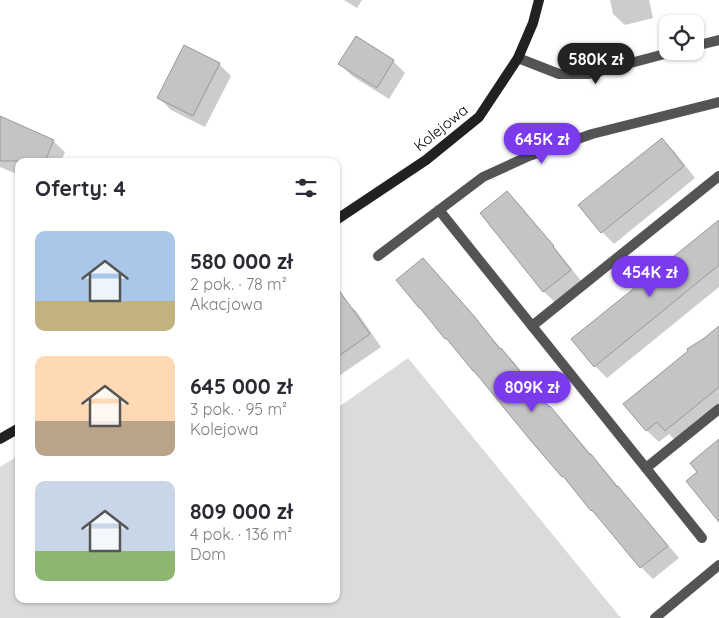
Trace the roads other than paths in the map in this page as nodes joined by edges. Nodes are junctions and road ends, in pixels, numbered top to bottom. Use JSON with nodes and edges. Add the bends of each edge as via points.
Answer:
{"nodes":[{"id":1,"x":539,"y":0,"type":"edge"},
{"id":2,"x":719,"y":40,"type":"edge"},
{"id":3,"x":704,"y":44,"type":"edge"},
{"id":4,"x":659,"y":55,"type":"edge"},
{"id":5,"x":518,"y":58,"type":"junction"},
{"id":6,"x":719,"y":102,"type":"edge"},
{"id":7,"x":719,"y":176,"type":"edge"},
{"id":8,"x":439,"y":210,"type":"junction"},
{"id":9,"x":340,"y":217,"type":"edge"},
{"id":10,"x":378,"y":256,"type":"dead end"},
{"id":11,"x":532,"y":326,"type":"junction"},
{"id":12,"x":719,"y":409,"type":"edge"},
{"id":13,"x":15,"y":430,"type":"edge"},
{"id":14,"x":0,"y":439,"type":"edge"},
{"id":15,"x":646,"y":468,"type":"junction"},
{"id":16,"x":702,"y":538,"type":"dead end"},
{"id":17,"x":719,"y":565,"type":"edge"},
{"id":18,"x":655,"y":618,"type":"edge"}],
"edges":[{"from":1,"to":5,"type":"street","name":"Kolejowa"},
{"from":2,"to":3,"type":"street"},
{"from":4,"to":5,"type":"street","via":[[589,74],[559,74]]},
{"from":5,"to":9,"type":"street","name":"Kolejowa","via":[[480,117],[426,160]]},
{"from":6,"to":8,"type":"street","via":[[592,134],[529,156],[483,177]]},
{"from":7,"to":11,"type":"street"},
{"from":8,"to":10,"type":"street"},
{"from":8,"to":11,"type":"street"},
{"from":11,"to":15,"type":"street"},
{"from":12,"to":15,"type":"street"},
{"from":13,"to":14,"type":"street"},
{"from":15,"to":16,"type":"street"},
{"from":17,"to":18,"type":"street"}]}
